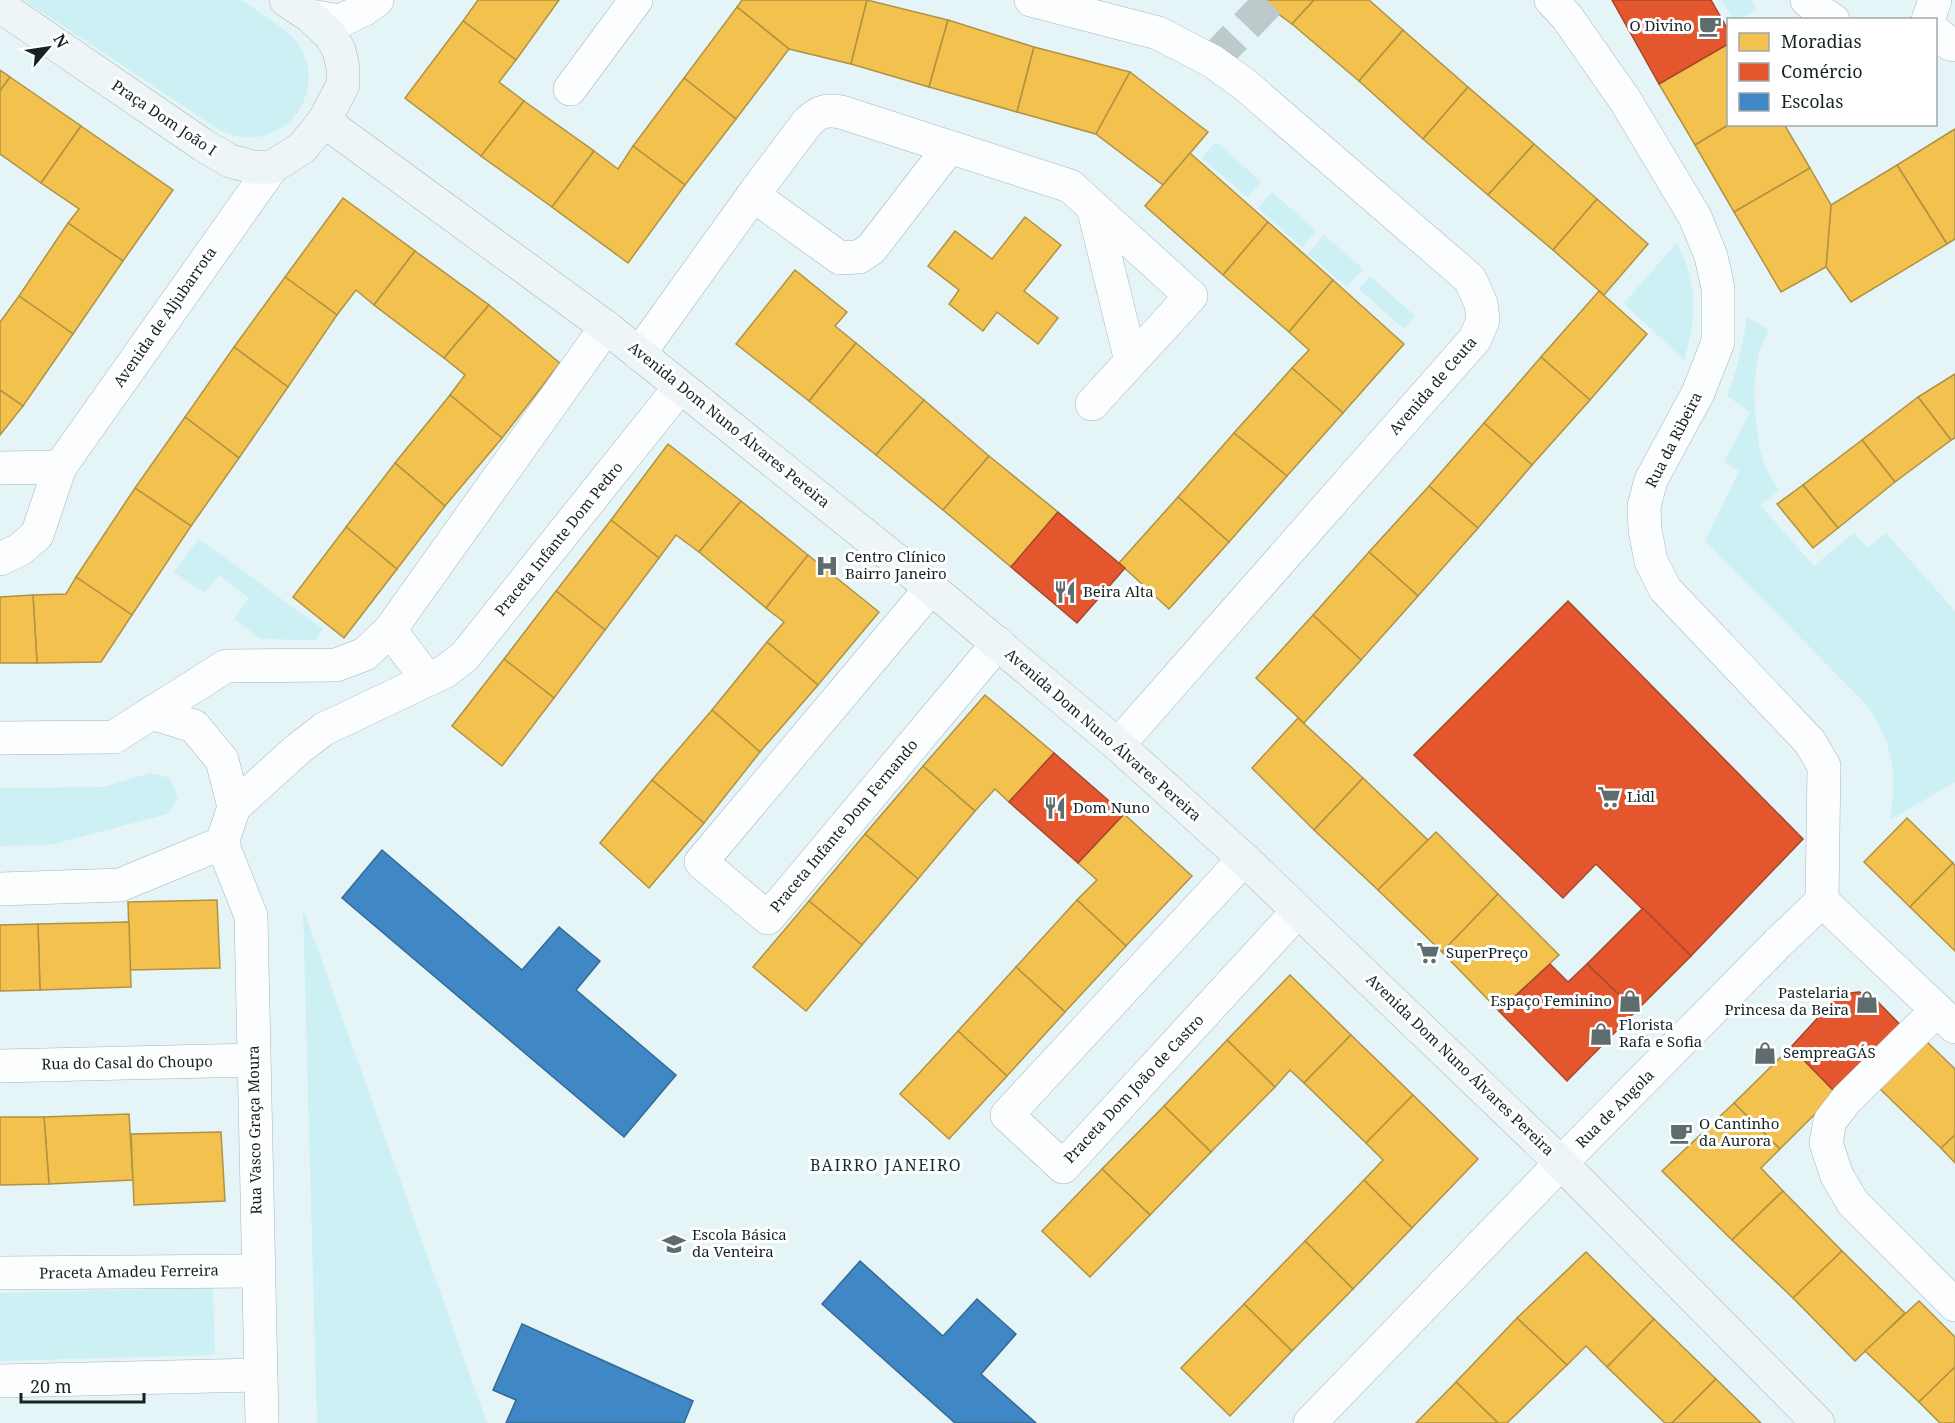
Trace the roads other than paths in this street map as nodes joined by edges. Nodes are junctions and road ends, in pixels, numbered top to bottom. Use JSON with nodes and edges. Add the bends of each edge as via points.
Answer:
{"nodes":[{"id":1,"x":376,"y":0,"type":"edge"},
{"id":2,"x":636,"y":0,"type":"edge"},
{"id":3,"x":1031,"y":0,"type":"edge"},
{"id":4,"x":1551,"y":0,"type":"edge"},
{"id":5,"x":1807,"y":0,"type":"edge"},
{"id":6,"x":1935,"y":0,"type":"edge"},
{"id":7,"x":0,"y":6,"type":"edge"},
{"id":8,"x":298,"y":8,"type":"edge"},
{"id":9,"x":1830,"y":18,"type":"edge"},
{"id":10,"x":1929,"y":18,"type":"edge"},
{"id":11,"x":1937,"y":34,"type":"edge"},
{"id":12,"x":1955,"y":45,"type":"edge"},
{"id":13,"x":570,"y":89,"type":"dead end"},
{"id":14,"x":324,"y":121,"type":"junction"},
{"id":15,"x":949,"y":148,"type":"junction"},
{"id":16,"x":272,"y":167,"type":"junction"},
{"id":17,"x":753,"y":195,"type":"junction"},
{"id":18,"x":1093,"y":207,"type":"junction"},
{"id":19,"x":606,"y":327,"type":"junction"},
{"id":20,"x":639,"y":354,"type":"junction"},
{"id":21,"x":1131,"y":361,"type":"junction"},
{"id":22,"x":680,"y":387,"type":"junction"},
{"id":23,"x":1092,"y":404,"type":"dead end"},
{"id":24,"x":60,"y":467,"type":"junction"},
{"id":25,"x":0,"y":468,"type":"edge"},
{"id":26,"x":0,"y":559,"type":"edge"},
{"id":27,"x":931,"y":588,"type":"junction"},
{"id":28,"x":390,"y":630,"type":"junction"},
{"id":29,"x":998,"y":643,"type":"junction"},
{"id":30,"x":427,"y":679,"type":"junction"},
{"id":31,"x":151,"y":713,"type":"junction"},
{"id":32,"x":0,"y":738,"type":"edge"},
{"id":33,"x":1118,"y":745,"type":"junction"},
{"id":34,"x":234,"y":807,"type":"junction"},
{"id":35,"x":222,"y":843,"type":"junction"},
{"id":36,"x":1244,"y":860,"type":"junction"},
{"id":37,"x":0,"y":889,"type":"edge"},
{"id":38,"x":1822,"y":901,"type":"junction"},
{"id":39,"x":1298,"y":911,"type":"junction"},
{"id":40,"x":1946,"y":1018,"type":"edge"},
{"id":41,"x":254,"y":1060,"type":"junction"},
{"id":42,"x":0,"y":1066,"type":"edge"},
{"id":43,"x":1561,"y":1163,"type":"junction"},
{"id":44,"x":257,"y":1271,"type":"junction"},
{"id":45,"x":0,"y":1273,"type":"edge"},
{"id":46,"x":1955,"y":1305,"type":"edge"},
{"id":47,"x":260,"y":1375,"type":"junction"},
{"id":48,"x":0,"y":1380,"type":"edge"},
{"id":49,"x":262,"y":1423,"type":"edge"},
{"id":50,"x":1310,"y":1423,"type":"edge"},
{"id":51,"x":1818,"y":1423,"type":"edge"}],
"edges":[{"from":1,"to":8,"type":"street","via":[[340,21]]},
{"from":2,"to":13,"type":"street"},
{"from":3,"to":33,"type":"street","name":"Avenida de Ceuta","via":[[1158,33],[1212,61],[1244,84],[1470,279],[1483,320],[1475,339]]},
{"from":4,"to":38,"type":"street","name":"Rua da Ribeira","via":[[1625,100],[1695,217],[1711,256],[1718,288],[1718,342],[1698,393],[1651,480],[1644,506],[1645,530],[1651,561],[1665,590],[1810,742],[1824,766]]},
{"from":5,"to":9,"type":"street"},
{"from":6,"to":10,"type":"street"},
{"from":7,"to":16,"type":"street","name":"Praça Dom João I","via":[[230,161]]},
{"from":8,"to":14,"type":"street","via":[[330,34],[339,50],[343,86]]},
{"from":11,"to":12,"type":"street"},
{"from":14,"to":16,"type":"street","via":[[302,148]]},
{"from":14,"to":19,"type":"street","name":"Avenida Dom Nuno Álvares Pereira"},
{"from":15,"to":17,"type":"street","via":[[828,110],[817,113],[807,123]]},
{"from":15,"to":17,"type":"street","via":[[871,249],[859,257],[840,258]]},
{"from":15,"to":18,"type":"street","via":[[1070,186]]},
{"from":16,"to":24,"type":"street","name":"Avenida de Aljubarrota"},
{"from":17,"to":20,"type":"street"},
{"from":18,"to":21,"type":"street"},
{"from":18,"to":21,"type":"street","via":[[1191,296]]},
{"from":19,"to":20,"type":"street","name":"Avenida Dom Nuno Álvares Pereira"},
{"from":19,"to":28,"type":"street"},
{"from":20,"to":22,"type":"street","name":"Avenida Dom Nuno Álvares Pereira"},
{"from":21,"to":23,"type":"street"},
{"from":22,"to":27,"type":"street","name":"Avenida Dom Nuno Álvares Pereira"},
{"from":22,"to":30,"type":"street","name":"Praceta Infante Dom Pedro","via":[[465,656]]},
{"from":24,"to":25,"type":"street"},
{"from":24,"to":26,"type":"street","name":"Avenida de Aljubarrota","via":[[37,535],[20,550]]},
{"from":27,"to":29,"type":"street","name":"Avenida Dom Nuno Álvares Pereira"},
{"from":27,"to":29,"type":"street","name":"Praceta Infante Dom Fernando","via":[[702,862],[768,918]]},
{"from":28,"to":30,"type":"street"},
{"from":28,"to":31,"type":"street","via":[[365,654],[336,666],[226,666]]},
{"from":29,"to":33,"type":"street","name":"Avenida Dom Nuno Álvares Pereira"},
{"from":30,"to":34,"type":"street","name":"Praceta Infante Dom Pedro","via":[[324,729]]},
{"from":31,"to":32,"type":"street","via":[[114,737]]},
{"from":31,"to":34,"type":"street","via":[[194,726],[222,760]]},
{"from":33,"to":36,"type":"street","name":"Avenida Dom Nuno Álvares Pereira"},
{"from":34,"to":35,"type":"street","name":"Praceta Infante Dom Pedro"},
{"from":35,"to":37,"type":"street","via":[[120,885]]},
{"from":35,"to":41,"type":"street","name":"Rua Vasco Graça Moura","via":[[250,916]]},
{"from":36,"to":39,"type":"street","name":"Avenida Dom Nuno Álvares Pereira"},
{"from":36,"to":39,"type":"street","name":"Praceta Dom João de Castro","via":[[1007,1115],[1063,1167]]},
{"from":38,"to":40,"type":"street"},
{"from":38,"to":43,"type":"street","name":"Rua de Angola"},
{"from":39,"to":43,"type":"street","name":"Avenida Dom Nuno Álvares Pereira"},
{"from":40,"to":46,"type":"street","via":[[1847,1099],[1830,1121],[1826,1143],[1837,1176],[1853,1203]]},
{"from":41,"to":42,"type":"street","name":"Rua do Casal do Choupo"},
{"from":41,"to":44,"type":"street","name":"Rua Vasco Graça Moura"},
{"from":43,"to":50,"type":"street","name":"Rua de Angola"},
{"from":43,"to":51,"type":"street","name":"Avenida Dom Nuno Álvares Pereira"},
{"from":44,"to":45,"type":"street","name":"Praceta Amadeu Ferreira"},
{"from":44,"to":47,"type":"street","name":"Rua Vasco Graça Moura"},
{"from":47,"to":48,"type":"street"},
{"from":47,"to":49,"type":"street","name":"Rua Vasco Graça Moura"}]}
